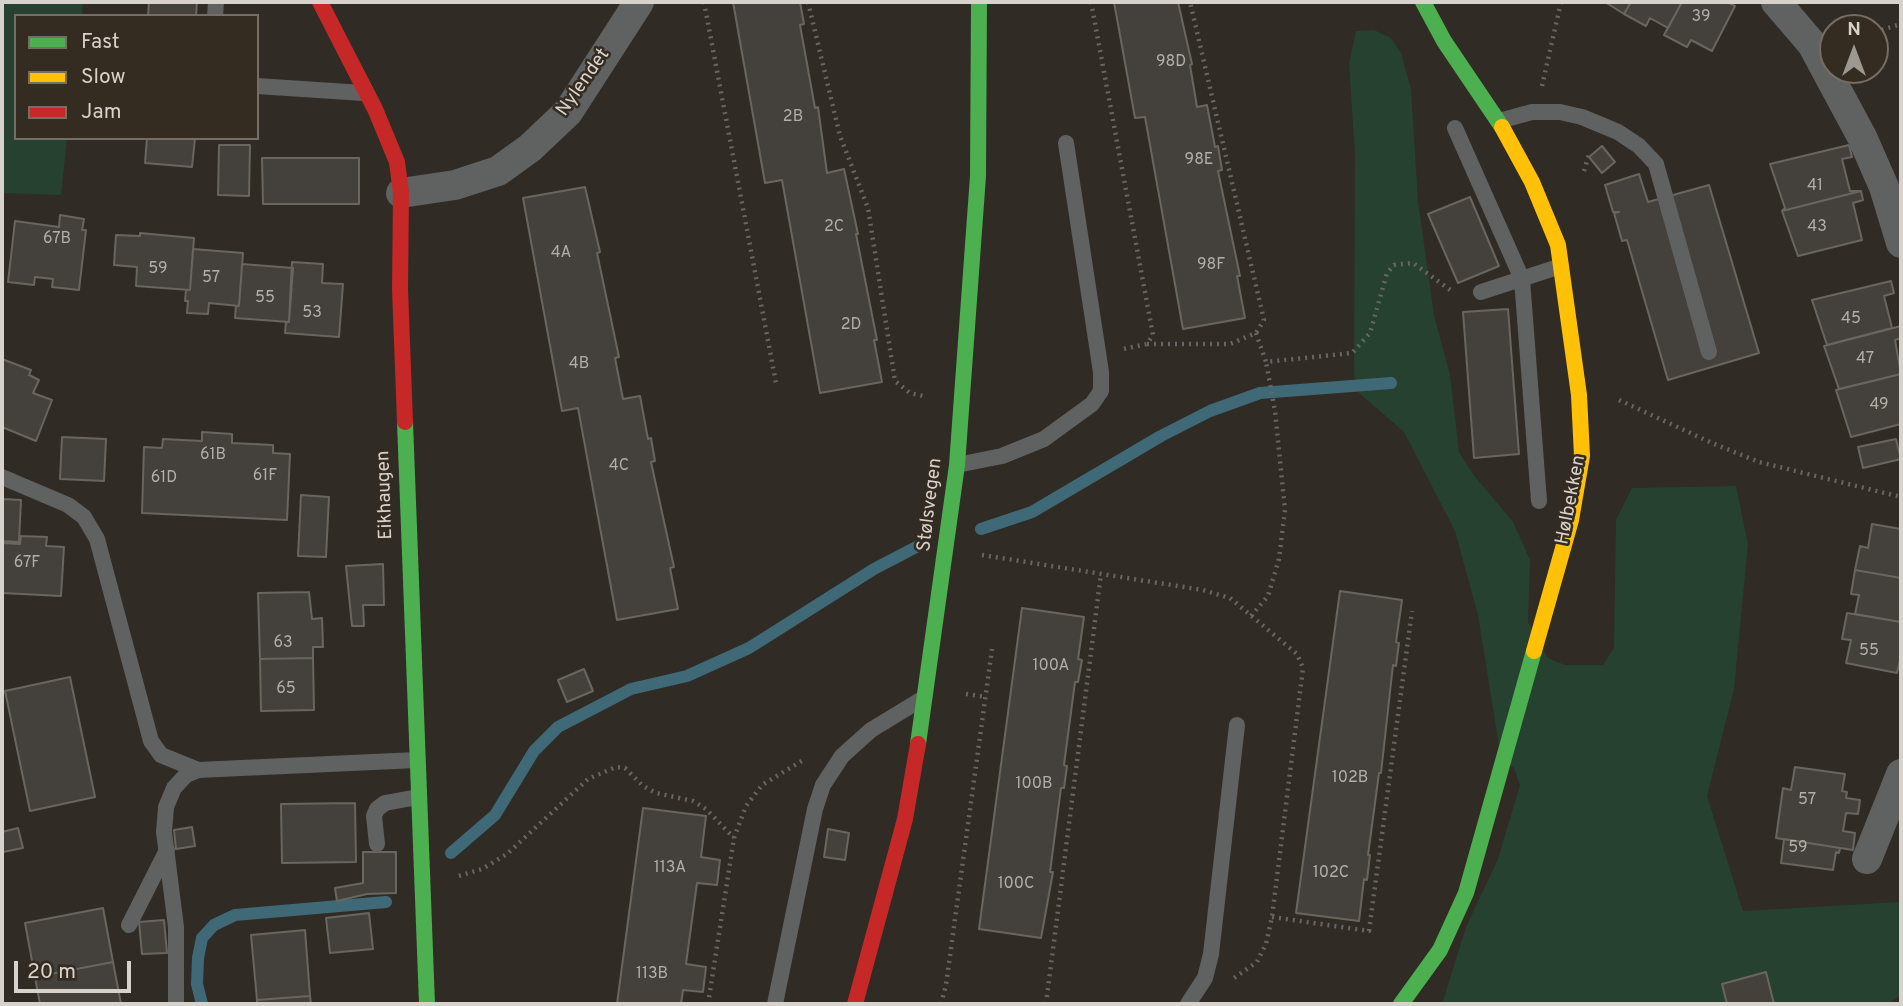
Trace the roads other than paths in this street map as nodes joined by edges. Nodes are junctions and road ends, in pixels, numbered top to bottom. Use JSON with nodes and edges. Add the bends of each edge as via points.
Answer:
{"nodes":[{"id":1,"x":320,"y":2,"type":"edge"},
{"id":2,"x":639,"y":2,"type":"edge"},
{"id":3,"x":979,"y":2,"type":"edge"},
{"id":4,"x":1423,"y":2,"type":"edge"},
{"id":5,"x":1776,"y":2,"type":"edge"},
{"id":6,"x":259,"y":86,"type":"edge"},
{"id":7,"x":367,"y":94,"type":"junction"},
{"id":8,"x":1499,"y":121,"type":"junction"},
{"id":9,"x":1455,"y":128,"type":"dead end"},
{"id":10,"x":1066,"y":143,"type":"dead end"},
{"id":11,"x":401,"y":193,"type":"junction"},
{"id":12,"x":1901,"y":243,"type":"edge"},
{"id":13,"x":1561,"y":266,"type":"junction"},
{"id":14,"x":1521,"y":279,"type":"junction"},
{"id":15,"x":1481,"y":292,"type":"road end"},
{"id":16,"x":1709,"y":352,"type":"dead end"},
{"id":17,"x":957,"y":465,"type":"junction"},
{"id":18,"x":2,"y":477,"type":"edge"},
{"id":19,"x":1539,"y":501,"type":"dead end"},
{"id":20,"x":926,"y":697,"type":"junction"},
{"id":21,"x":1237,"y":725,"type":"dead end"},
{"id":22,"x":417,"y":760,"type":"junction"},
{"id":23,"x":198,"y":770,"type":"junction"},
{"id":24,"x":1901,"y":774,"type":"edge"},
{"id":25,"x":418,"y":797,"type":"junction"},
{"id":26,"x":377,"y":844,"type":"dead end"},
{"id":27,"x":167,"y":850,"type":"junction"},
{"id":28,"x":1867,"y":859,"type":"dead end"},
{"id":29,"x":129,"y":925,"type":"dead end"},
{"id":30,"x":1192,"y":1001,"type":"edge"},
{"id":31,"x":176,"y":1004,"type":"edge"},
{"id":32,"x":427,"y":1004,"type":"edge"},
{"id":33,"x":775,"y":1004,"type":"edge"},
{"id":34,"x":856,"y":1004,"type":"edge"},
{"id":35,"x":1401,"y":1004,"type":"edge"}],
"edges":[{"from":1,"to":7,"type":"street","name":"Eikhaugen"},
{"from":2,"to":11,"type":"street","name":"Nylendet","via":[[568,112],[530,148],[498,171],[455,185]]},
{"from":3,"to":17,"type":"street","name":"Stølsvegen","via":[[978,176]]},
{"from":4,"to":8,"type":"street","name":"Hølbekken"},
{"from":5,"to":12,"type":"street","via":[[1812,44],[1862,137]]},
{"from":6,"to":7,"type":"lane"},
{"from":7,"to":11,"type":"street","name":"Eikhaugen","via":[[397,162]]},
{"from":8,"to":13,"type":"street","name":"Hølbekken","via":[[1532,182],[1558,245]]},
{"from":8,"to":16,"type":"lane","via":[[1532,112],[1560,112],[1599,123],[1639,146],[1656,164]]},
{"from":9,"to":14,"type":"lane"},
{"from":10,"to":17,"type":"lane","via":[[1101,391],[1092,404],[1044,439],[1002,456]]},
{"from":11,"to":22,"type":"street","name":"Eikhaugen","via":[[400,289]]},
{"from":13,"to":14,"type":"lane"},
{"from":13,"to":35,"type":"street","name":"Hølbekken","via":[[1579,395],[1582,456],[1571,520],[1466,893],[1440,950]]},
{"from":14,"to":15,"type":"lane"},
{"from":14,"to":19,"type":"lane"},
{"from":17,"to":20,"type":"street","name":"Stølsvegen"},
{"from":18,"to":23,"type":"lane","via":[[68,505],[84,517],[97,539],[151,741],[161,755]]},
{"from":20,"to":33,"type":"lane","via":[[871,730],[842,756],[823,785]]},
{"from":20,"to":34,"type":"street","name":"Stølsvegen","via":[[905,819]]},
{"from":21,"to":30,"type":"lane","via":[[1211,954]]},
{"from":22,"to":23,"type":"lane"},
{"from":22,"to":25,"type":"street","name":"Eikhaugen"},
{"from":23,"to":27,"type":"lane","via":[[174,788],[166,807]]},
{"from":24,"to":28,"type":"street"},
{"from":25,"to":26,"type":"lane","via":[[385,803],[377,809]]},
{"from":25,"to":32,"type":"street","name":"Eikhaugen"},
{"from":27,"to":29,"type":"lane"},
{"from":27,"to":31,"type":"lane","via":[[176,927]]}]}
